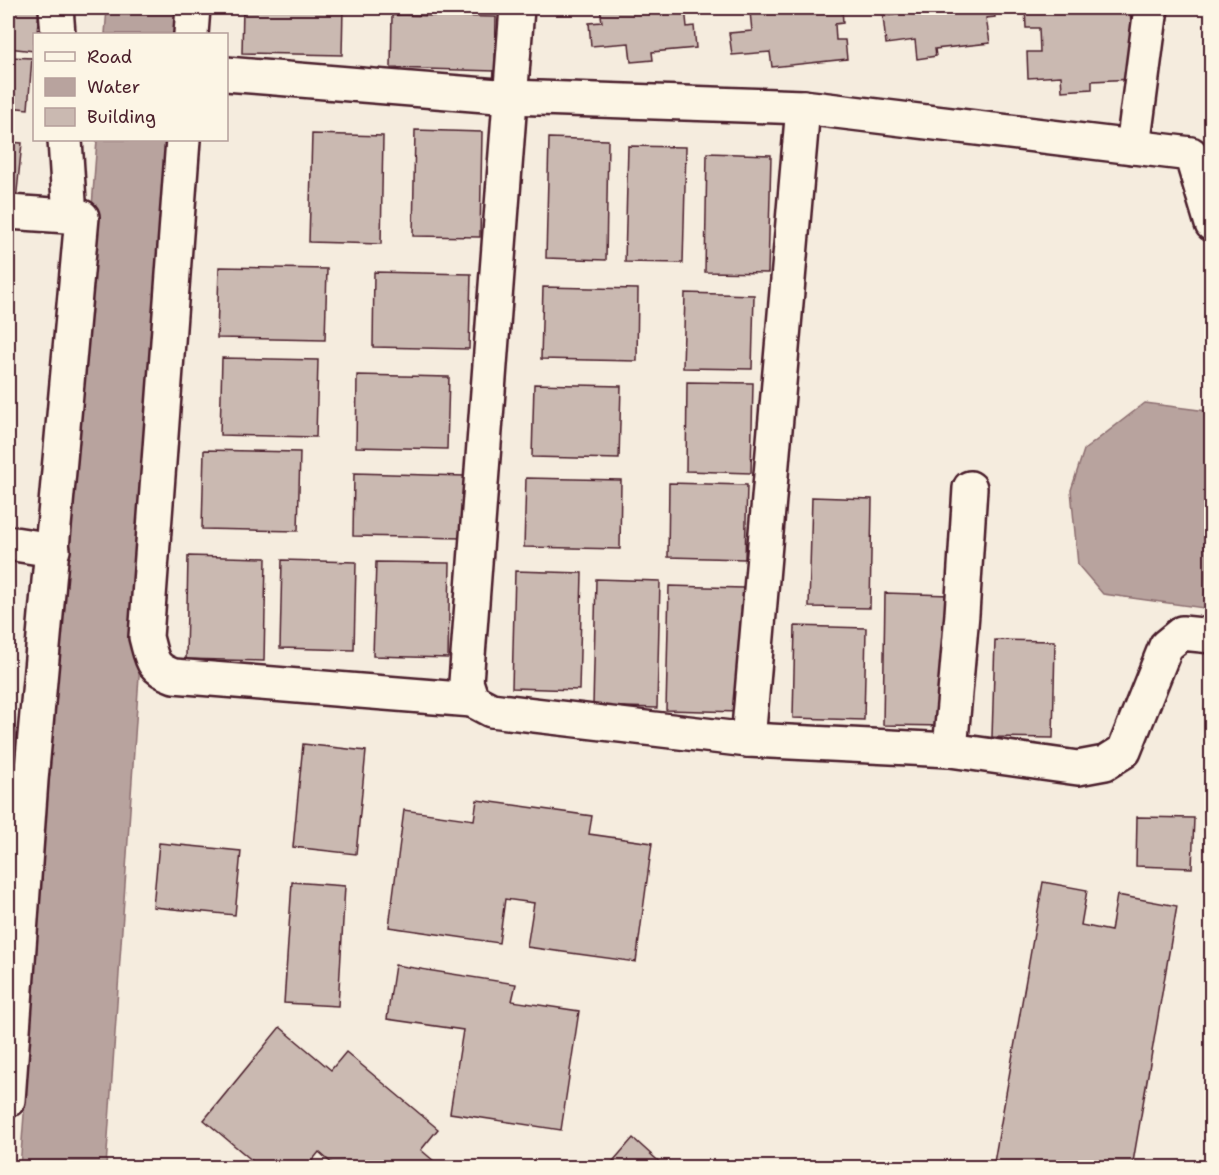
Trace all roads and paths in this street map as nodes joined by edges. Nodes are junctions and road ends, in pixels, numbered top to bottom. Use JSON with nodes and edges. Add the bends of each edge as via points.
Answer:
{"nodes":[{"id":1,"x":56,"y":8,"type":"edge"},
{"id":2,"x":193,"y":8,"type":"edge"},
{"id":3,"x":517,"y":8,"type":"edge"},
{"id":4,"x":1151,"y":8,"type":"edge"},
{"id":5,"x":58,"y":33,"type":"edge"},
{"id":6,"x":191,"y":33,"type":"edge"},
{"id":7,"x":228,"y":74,"type":"edge"},
{"id":8,"x":510,"y":97,"type":"junction"},
{"id":9,"x":803,"y":107,"type":"junction"},
{"id":10,"x":65,"y":141,"type":"edge"},
{"id":11,"x":183,"y":141,"type":"edge"},
{"id":12,"x":1133,"y":147,"type":"junction"},
{"id":13,"x":8,"y":212,"type":"edge"},
{"id":14,"x":70,"y":217,"type":"junction"},
{"id":15,"x":1212,"y":224,"type":"edge"},
{"id":16,"x":970,"y":488,"type":"dead end"},
{"id":17,"x":8,"y":543,"type":"edge"},
{"id":18,"x":53,"y":550,"type":"junction"},
{"id":19,"x":1212,"y":636,"type":"edge"},
{"id":20,"x":472,"y":700,"type":"junction"},
{"id":21,"x":748,"y":740,"type":"junction"},
{"id":22,"x":950,"y":750,"type":"junction"},
{"id":23,"x":8,"y":1101,"type":"edge"}],
"edges":[{"from":1,"to":5,"type":"street"},
{"from":2,"to":6,"type":"street"},
{"from":3,"to":8,"type":"street"},
{"from":4,"to":12,"type":"street"},
{"from":7,"to":8,"type":"street"},
{"from":8,"to":9,"type":"street"},
{"from":8,"to":20,"type":"street","via":[[465,682]]},
{"from":9,"to":12,"type":"street"},
{"from":9,"to":21,"type":"street"},
{"from":10,"to":14,"type":"street"},
{"from":11,"to":20,"type":"street","via":[[146,637],[152,659],[160,671],[174,676]]},
{"from":12,"to":15,"type":"street","via":[[1191,154]]},
{"from":13,"to":14,"type":"street"},
{"from":14,"to":18,"type":"street","via":[[82,217]]},
{"from":16,"to":22,"type":"street"},
{"from":17,"to":18,"type":"street"},
{"from":18,"to":23,"type":"street","via":[[31,780]]},
{"from":19,"to":22,"type":"street","via":[[1182,633],[1166,646],[1124,751],[1105,763],[1078,768]]},
{"from":20,"to":21,"type":"street","via":[[491,710]]},
{"from":21,"to":22,"type":"street"}]}
